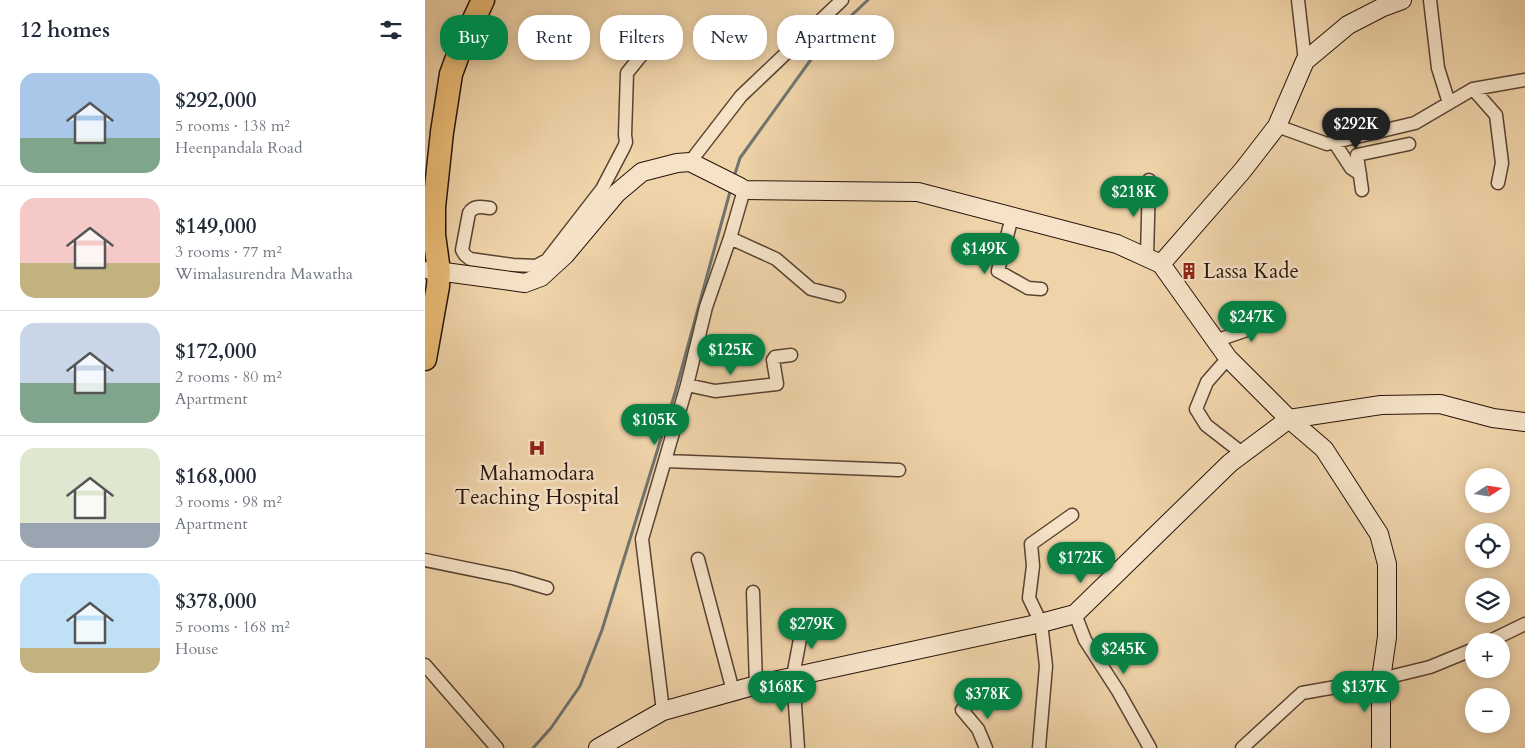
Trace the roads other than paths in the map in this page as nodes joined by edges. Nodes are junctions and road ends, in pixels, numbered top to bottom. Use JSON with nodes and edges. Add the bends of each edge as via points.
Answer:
{"nodes":[{"id":1,"x":483,"y":0,"type":"edge"},
{"id":2,"x":841,"y":0,"type":"edge"},
{"id":3,"x":1298,"y":0,"type":"edge"},
{"id":4,"x":1402,"y":0,"type":"edge"},
{"id":5,"x":1430,"y":0,"type":"edge"},
{"id":6,"x":638,"y":60,"type":"edge"},
{"id":7,"x":1305,"y":61,"type":"junction"},
{"id":8,"x":1525,"y":80,"type":"edge"},
{"id":9,"x":1473,"y":89,"type":"junction"},
{"id":10,"x":1449,"y":103,"type":"junction"},
{"id":11,"x":1277,"y":126,"type":"junction"},
{"id":12,"x":1334,"y":142,"type":"junction"},
{"id":13,"x":1409,"y":144,"type":"dead end"},
{"id":14,"x":690,"y":162,"type":"junction"},
{"id":15,"x":1360,"y":174,"type":"junction"},
{"id":16,"x":1149,"y":180,"type":"dead end"},
{"id":17,"x":1498,"y":183,"type":"dead end"},
{"id":18,"x":736,"y":186,"type":"junction"},
{"id":19,"x":1362,"y":190,"type":"dead end"},
{"id":20,"x":490,"y":208,"type":"dead end"},
{"id":21,"x":1012,"y":216,"type":"junction"},
{"id":22,"x":730,"y":238,"type":"junction"},
{"id":23,"x":1154,"y":260,"type":"junction"},
{"id":24,"x":434,"y":270,"type":"junction"},
{"id":25,"x":511,"y":273,"type":"junction"},
{"id":26,"x":1041,"y":289,"type":"dead end"},
{"id":27,"x":839,"y":296,"type":"dead end"},
{"id":28,"x":425,"y":302,"type":"edge"},
{"id":29,"x":1253,"y":315,"type":"dead end"},
{"id":30,"x":1215,"y":341,"type":"junction"},
{"id":31,"x":791,"y":355,"type":"dead end"},
{"id":32,"x":1228,"y":358,"type":"junction"},
{"id":33,"x":425,"y":360,"type":"edge"},
{"id":34,"x":687,"y":385,"type":"junction"},
{"id":35,"x":1289,"y":419,"type":"junction"},
{"id":36,"x":1525,"y":422,"type":"edge"},
{"id":37,"x":1242,"y":453,"type":"junction"},
{"id":38,"x":665,"y":461,"type":"junction"},
{"id":39,"x":899,"y":470,"type":"dead end"},
{"id":40,"x":1072,"y":515,"type":"dead end"},
{"id":41,"x":698,"y":559,"type":"dead end"},
{"id":42,"x":425,"y":560,"type":"edge"},
{"id":43,"x":547,"y":588,"type":"dead end"},
{"id":44,"x":753,"y":592,"type":"dead end"},
{"id":45,"x":1075,"y":614,"type":"junction"},
{"id":46,"x":804,"y":618,"type":"dead end"},
{"id":47,"x":1041,"y":623,"type":"junction"},
{"id":48,"x":1525,"y":624,"type":"edge"},
{"id":49,"x":1506,"y":633,"type":"edge"},
{"id":50,"x":1465,"y":653,"type":"edge"},
{"id":51,"x":425,"y":665,"type":"edge"},
{"id":52,"x":793,"y":676,"type":"junction"},
{"id":53,"x":1381,"y":678,"type":"junction"},
{"id":54,"x":756,"y":685,"type":"junction"},
{"id":55,"x":733,"y":691,"type":"junction"},
{"id":56,"x":961,"y":710,"type":"dead end"},
{"id":57,"x":663,"y":711,"type":"junction"},
{"id":58,"x":497,"y":748,"type":"edge"},
{"id":59,"x":598,"y":748,"type":"edge"},
{"id":60,"x":798,"y":748,"type":"edge"},
{"id":61,"x":986,"y":748,"type":"edge"},
{"id":62,"x":1039,"y":748,"type":"edge"},
{"id":63,"x":1150,"y":748,"type":"edge"},
{"id":64,"x":1242,"y":748,"type":"edge"},
{"id":65,"x":1381,"y":748,"type":"edge"}],
"edges":[{"from":1,"to":24,"type":"highway","via":[[451,74],[434,207]]},
{"from":2,"to":14,"type":"street","via":[[741,96]]},
{"from":3,"to":7,"type":"street"},
{"from":4,"to":7,"type":"street","via":[[1348,25]]},
{"from":5,"to":10,"type":"street","via":[[1438,68]]},
{"from":6,"to":25,"type":"street","via":[[627,73],[626,142],[601,189],[547,260]]},
{"from":7,"to":11,"type":"street"},
{"from":8,"to":9,"type":"street"},
{"from":9,"to":10,"type":"street"},
{"from":9,"to":17,"type":"street","via":[[1495,115],[1502,163]]},
{"from":10,"to":12,"type":"street","via":[[1415,123]]},
{"from":11,"to":12,"type":"street","via":[[1327,144]]},
{"from":11,"to":23,"type":"street","via":[[1243,170]]},
{"from":12,"to":15,"type":"street","via":[[1351,168]]},
{"from":13,"to":15,"type":"street","via":[[1357,155]]},
{"from":14,"to":18,"type":"street"},
{"from":14,"to":25,"type":"street","via":[[642,172],[617,193],[565,255],[541,277],[525,283]]},
{"from":15,"to":19,"type":"street"},
{"from":16,"to":23,"type":"street"},
{"from":18,"to":21,"type":"street","via":[[918,192]]},
{"from":18,"to":22,"type":"street"},
{"from":20,"to":25,"type":"street","via":[[471,209],[463,250],[470,259]]},
{"from":21,"to":23,"type":"street","via":[[1117,244]]},
{"from":21,"to":26,"type":"street","via":[[998,271],[1028,288]]},
{"from":22,"to":27,"type":"street","via":[[776,258],[811,289]]},
{"from":22,"to":34,"type":"street","via":[[706,307]]},
{"from":23,"to":30,"type":"street"},
{"from":24,"to":25,"type":"street"},
{"from":24,"to":28,"type":"highway"},
{"from":24,"to":33,"type":"highway","via":[[438,286]]},
{"from":29,"to":30,"type":"street","via":[[1250,329]]},
{"from":30,"to":32,"type":"street"},
{"from":31,"to":34,"type":"street","via":[[773,360],[777,384],[715,391]]},
{"from":32,"to":35,"type":"street"},
{"from":32,"to":37,"type":"street","via":[[1207,382],[1196,408],[1206,425]]},
{"from":34,"to":38,"type":"street"},
{"from":35,"to":36,"type":"street","via":[[1381,405],[1440,404],[1493,418]]},
{"from":35,"to":37,"type":"street"},
{"from":35,"to":53,"type":"street","via":[[1323,449],[1379,534],[1387,564],[1387,637]]},
{"from":37,"to":45,"type":"street"},
{"from":38,"to":39,"type":"street"},
{"from":38,"to":57,"type":"street","via":[[643,539]]},
{"from":40,"to":47,"type":"street","via":[[1031,544],[1033,566],[1029,598]]},
{"from":41,"to":55,"type":"street"},
{"from":42,"to":43,"type":"street"},
{"from":44,"to":54,"type":"street"},
{"from":45,"to":47,"type":"street"},
{"from":45,"to":63,"type":"street","via":[[1085,640]]},
{"from":46,"to":52,"type":"street"},
{"from":47,"to":52,"type":"street"},
{"from":47,"to":62,"type":"street","via":[[1046,666]]},
{"from":48,"to":49,"type":"street"},
{"from":50,"to":53,"type":"street","via":[[1430,667]]},
{"from":51,"to":58,"type":"street"},
{"from":52,"to":54,"type":"street"},
{"from":52,"to":60,"type":"street"},
{"from":53,"to":64,"type":"street","via":[[1302,693]]},
{"from":53,"to":65,"type":"street"},
{"from":54,"to":55,"type":"street"},
{"from":55,"to":57,"type":"street"},
{"from":56,"to":61,"type":"street","via":[[978,729]]},
{"from":57,"to":59,"type":"street"}]}
